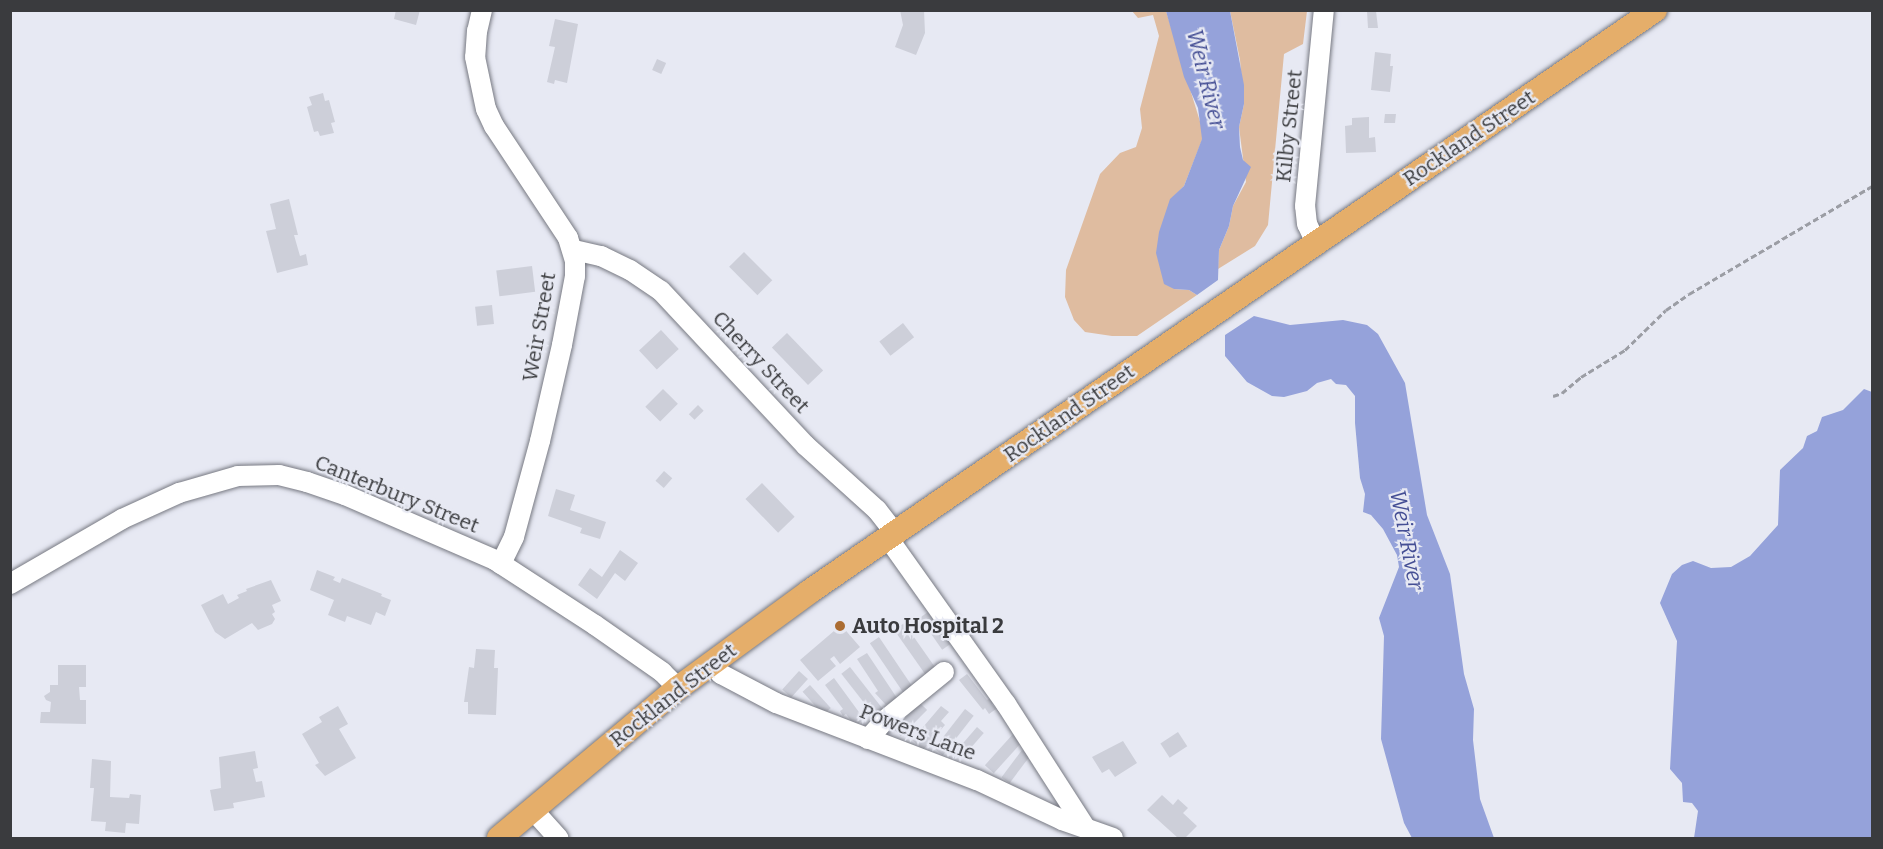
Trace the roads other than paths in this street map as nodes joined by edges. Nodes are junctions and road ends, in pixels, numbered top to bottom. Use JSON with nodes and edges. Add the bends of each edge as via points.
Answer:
{"nodes":[{"id":1,"x":482,"y":10,"type":"edge"},
{"id":2,"x":1324,"y":10,"type":"edge"},
{"id":3,"x":1655,"y":10,"type":"edge"},
{"id":4,"x":1316,"y":243,"type":"junction"},
{"id":5,"x":574,"y":250,"type":"junction"},
{"id":6,"x":891,"y":536,"type":"junction"},
{"id":7,"x":501,"y":564,"type":"junction"},
{"id":8,"x":10,"y":584,"type":"edge"},
{"id":9,"x":711,"y":663,"type":"junction"},
{"id":10,"x":944,"y":672,"type":"dead end"},
{"id":11,"x":678,"y":688,"type":"junction"},
{"id":12,"x":868,"y":740,"type":"junction"},
{"id":13,"x":533,"y":810,"type":"junction"},
{"id":14,"x":1085,"y":827,"type":"junction"},
{"id":15,"x":499,"y":838,"type":"edge"},
{"id":16,"x":558,"y":838,"type":"edge"},
{"id":17,"x":1113,"y":838,"type":"edge"}],
"edges":[{"from":1,"to":5,"type":"street","name":"Weir Street","via":[[475,57],[486,109]]},
{"from":2,"to":4,"type":"street","name":"Kilby Street","via":[[1305,206],[1307,224]]},
{"from":3,"to":4,"type":"main road","name":"Rockland Street"},
{"from":4,"to":6,"type":"main road","name":"Rockland Street"},
{"from":5,"to":6,"type":"street","name":"Cherry Street","via":[[601,256],[661,291],[805,445],[876,510]]},
{"from":5,"to":7,"type":"street","name":"Weir Street","via":[[575,276],[551,397],[514,537]]},
{"from":6,"to":9,"type":"main road","name":"Rockland Street"},
{"from":6,"to":14,"type":"street","name":"Cherry Street"},
{"from":7,"to":8,"type":"street","name":"Canterbury Street","via":[[420,525],[322,486],[279,476],[251,475],[210,483],[156,502]]},
{"from":7,"to":11,"type":"street","name":"Canterbury Street","via":[[624,645]]},
{"from":9,"to":11,"type":"main road","name":"Rockland Street"},
{"from":9,"to":12,"type":"street","name":"Powers Lane","via":[[721,674],[776,703]]},
{"from":10,"to":12,"type":"street","via":[[885,720]]},
{"from":11,"to":13,"type":"main road","name":"Rockland Street"},
{"from":12,"to":14,"type":"street","name":"Powers Lane","via":[[978,780]]},
{"from":13,"to":15,"type":"main road","name":"Rockland Street"},
{"from":13,"to":16,"type":"street"},
{"from":14,"to":17,"type":"street","name":"Powers Lane"}]}
